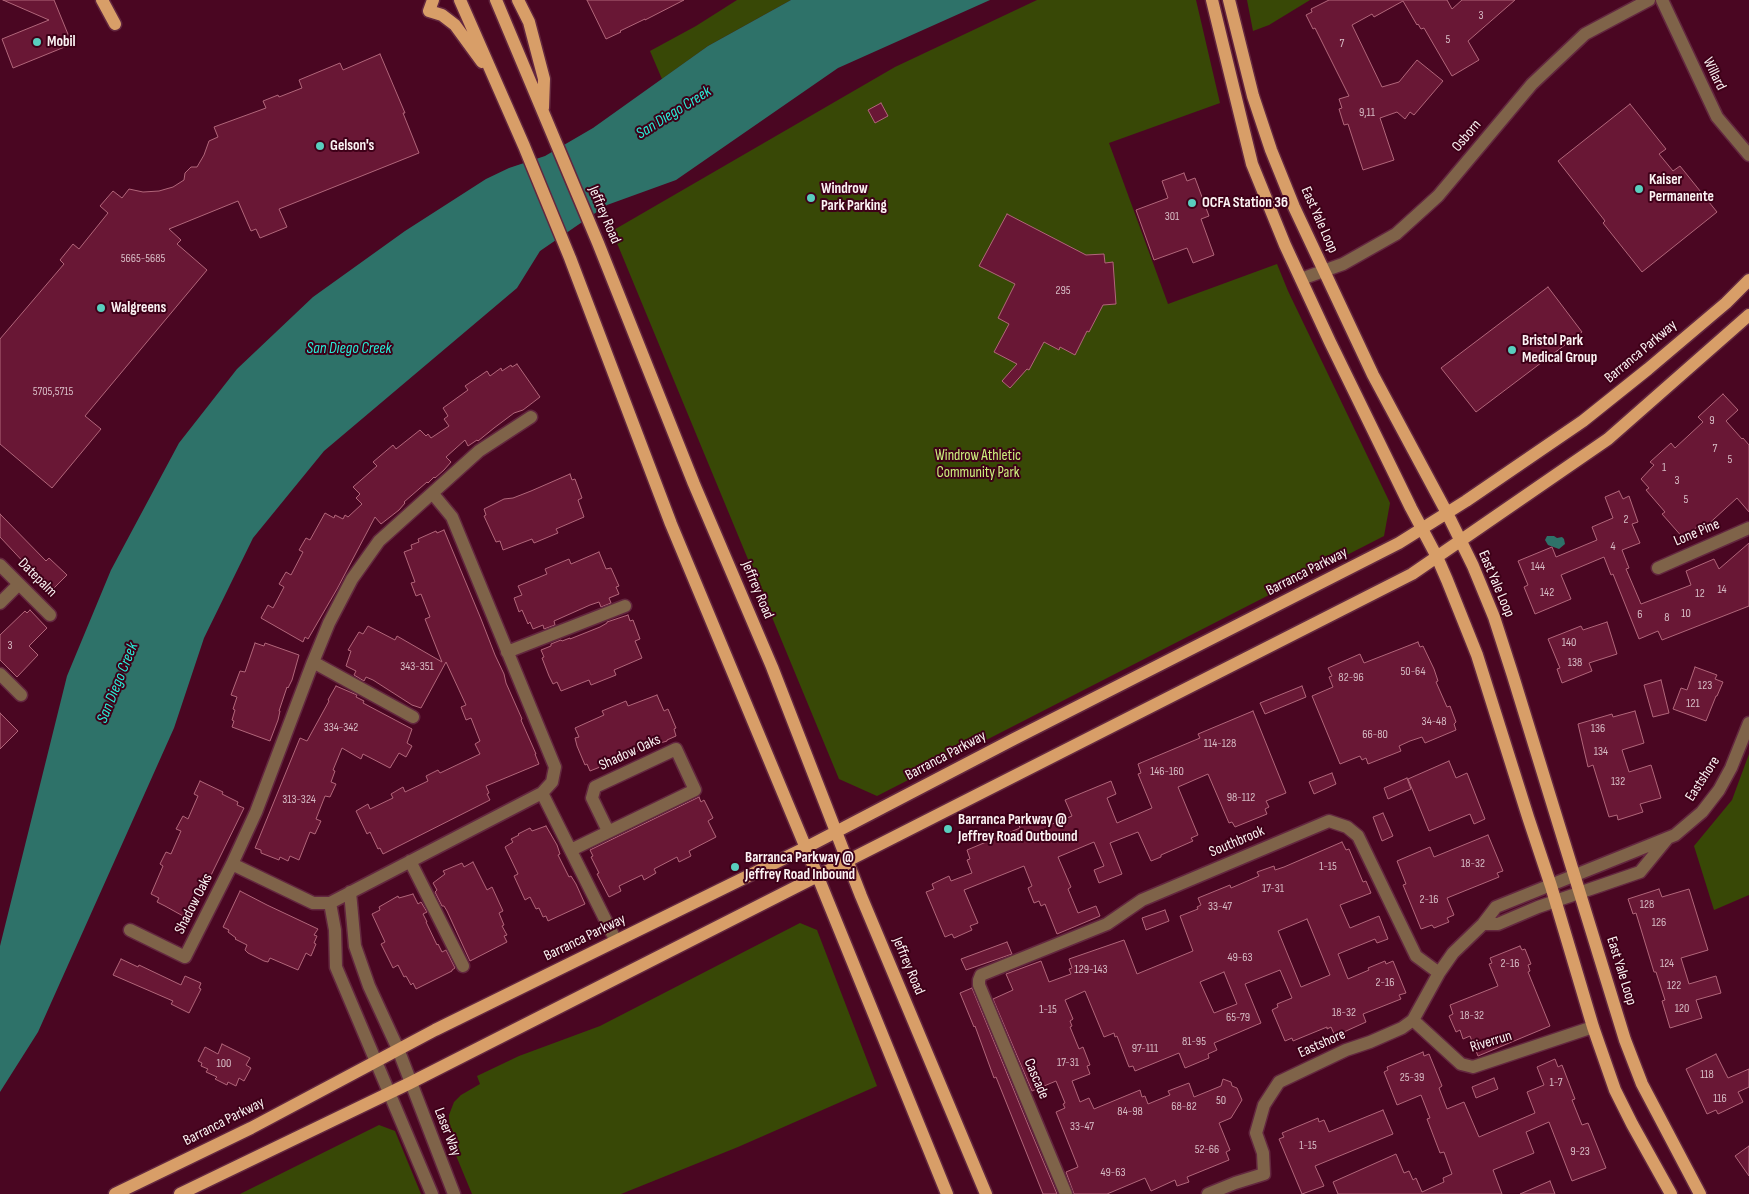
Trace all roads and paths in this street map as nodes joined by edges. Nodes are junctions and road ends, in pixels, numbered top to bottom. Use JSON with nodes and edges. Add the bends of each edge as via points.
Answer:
{"nodes":[{"id":1,"x":102,"y":0,"type":"edge"},
{"id":2,"x":433,"y":0,"type":"edge"},
{"id":3,"x":460,"y":0,"type":"edge"},
{"id":4,"x":496,"y":0,"type":"edge"},
{"id":5,"x":518,"y":0,"type":"edge"},
{"id":6,"x":1212,"y":0,"type":"edge"},
{"id":7,"x":1229,"y":0,"type":"edge"},
{"id":8,"x":1649,"y":0,"type":"edge"},
{"id":9,"x":1662,"y":0,"type":"edge"},
{"id":10,"x":115,"y":24,"type":"dead end"},
{"id":11,"x":494,"y":76,"type":"junction"},
{"id":12,"x":543,"y":113,"type":"junction"},
{"id":13,"x":1749,"y":155,"type":"edge"},
{"id":14,"x":1324,"y":271,"type":"junction"},
{"id":15,"x":1301,"y":279,"type":"junction"},
{"id":16,"x":1749,"y":280,"type":"edge"},
{"id":17,"x":1749,"y":315,"type":"edge"},
{"id":18,"x":531,"y":417,"type":"dead end"},
{"id":19,"x":433,"y":494,"type":"junction"},
{"id":20,"x":1447,"y":513,"type":"junction"},
{"id":21,"x":1422,"y":528,"type":"junction"},
{"id":22,"x":1749,"y":528,"type":"edge"},
{"id":23,"x":1460,"y":542,"type":"junction"},
{"id":24,"x":1437,"y":557,"type":"junction"},
{"id":25,"x":0,"y":565,"type":"edge"},
{"id":26,"x":1658,"y":568,"type":"dead end"},
{"id":27,"x":19,"y":584,"type":"junction"},
{"id":28,"x":0,"y":603,"type":"edge"},
{"id":29,"x":625,"y":606,"type":"dead end"},
{"id":30,"x":50,"y":615,"type":"dead end"},
{"id":31,"x":507,"y":652,"type":"junction"},
{"id":32,"x":313,"y":662,"type":"junction"},
{"id":33,"x":0,"y":674,"type":"edge"},
{"id":34,"x":21,"y":695,"type":"dead end"},
{"id":35,"x":412,"y":717,"type":"dead end"},
{"id":36,"x":1749,"y":723,"type":"edge"},
{"id":37,"x":542,"y":793,"type":"junction"},
{"id":38,"x":608,"y":831,"type":"junction"},
{"id":39,"x":837,"y":831,"type":"junction"},
{"id":40,"x":1666,"y":839,"type":"junction"},
{"id":41,"x":805,"y":848,"type":"junction"},
{"id":42,"x":571,"y":850,"type":"junction"},
{"id":43,"x":410,"y":861,"type":"junction"},
{"id":44,"x":848,"y":861,"type":"junction"},
{"id":45,"x":232,"y":864,"type":"junction"},
{"id":46,"x":1574,"y":876,"type":"junction"},
{"id":47,"x":818,"y":877,"type":"junction"},
{"id":48,"x":1551,"y":886,"type":"junction"},
{"id":49,"x":350,"y":892,"type":"junction"},
{"id":50,"x":1579,"y":893,"type":"junction"},
{"id":51,"x":1556,"y":901,"type":"junction"},
{"id":52,"x":330,"y":903,"type":"junction"},
{"id":53,"x":1482,"y":924,"type":"junction"},
{"id":54,"x":130,"y":930,"type":"dead end"},
{"id":55,"x":616,"y":941,"type":"junction"},
{"id":56,"x":463,"y":966,"type":"dead end"},
{"id":57,"x":1439,"y":973,"type":"junction"},
{"id":58,"x":981,"y":975,"type":"joint"},
{"id":59,"x":1413,"y":1020,"type":"junction"},
{"id":60,"x":1593,"y":1027,"type":"junction"},
{"id":61,"x":398,"y":1050,"type":"junction"},
{"id":62,"x":377,"y":1061,"type":"junction"},
{"id":63,"x":410,"y":1082,"type":"junction"},
{"id":64,"x":389,"y":1092,"type":"junction"},
{"id":65,"x":115,"y":1194,"type":"edge"},
{"id":66,"x":180,"y":1194,"type":"edge"},
{"id":67,"x":432,"y":1194,"type":"edge"},
{"id":68,"x":454,"y":1194,"type":"edge"},
{"id":69,"x":947,"y":1194,"type":"edge"},
{"id":70,"x":986,"y":1194,"type":"edge"},
{"id":71,"x":1066,"y":1194,"type":"edge"},
{"id":72,"x":1208,"y":1194,"type":"edge"},
{"id":73,"x":1671,"y":1194,"type":"edge"},
{"id":74,"x":1700,"y":1194,"type":"edge"}],
"edges":[{"from":1,"to":10,"type":"main road"},
{"from":2,"to":11,"type":"main road","via":[[429,11],[456,25]]},
{"from":3,"to":11,"type":"main road"},
{"from":4,"to":12,"type":"main road","name":"Jeffrey Road"},
{"from":5,"to":12,"type":"main road","via":[[529,22],[544,79]]},
{"from":6,"to":15,"type":"main road","via":[[1252,164]]},
{"from":7,"to":14,"type":"main road","name":"East Yale Loop","via":[[1253,96],[1271,150]]},
{"from":8,"to":14,"type":"street","name":"Osborn","via":[[1585,34],[1532,84],[1438,196],[1396,234],[1344,264]]},
{"from":9,"to":13,"type":"street","name":"Willard","via":[[1717,118]]},
{"from":11,"to":41,"type":"main road","via":[[570,258],[693,580]]},
{"from":12,"to":39,"type":"main road","name":"Jeffrey Road"},
{"from":14,"to":15,"type":"street","name":"Osborn"},
{"from":14,"to":20,"type":"main road","name":"East Yale Loop","via":[[1373,375]]},
{"from":15,"to":21,"type":"main road"},
{"from":16,"to":20,"type":"main road","name":"Barranca Parkway","via":[[1726,303],[1583,421]]},
{"from":17,"to":23,"type":"main road","via":[[1608,439]]},
{"from":18,"to":19,"type":"street","name":"Shadow Oaks","via":[[479,451]]},
{"from":19,"to":31,"type":"street","via":[[452,517]]},
{"from":19,"to":32,"type":"street","name":"Shadow Oaks","via":[[379,541],[352,579]]},
{"from":20,"to":21,"type":"main road","name":"Barranca Parkway"},
{"from":20,"to":23,"type":"main road","name":"East Yale Loop"},
{"from":21,"to":24,"type":"main road"},
{"from":21,"to":39,"type":"main road","name":"Barranca Parkway","via":[[1399,543]]},
{"from":22,"to":26,"type":"street","name":"Lone Pine"},
{"from":23,"to":24,"type":"main road"},
{"from":23,"to":46,"type":"main road","name":"East Yale Loop","via":[[1497,625]]},
{"from":24,"to":44,"type":"main road","via":[[1412,574]]},
{"from":24,"to":48,"type":"main road","via":[[1477,656]]},
{"from":25,"to":27,"type":"street","name":"Datepalm"},
{"from":27,"to":28,"type":"street"},
{"from":27,"to":30,"type":"street","name":"Datepalm"},
{"from":29,"to":31,"type":"street"},
{"from":31,"to":37,"type":"street","via":[[555,767],[552,782]]},
{"from":32,"to":35,"type":"street"},
{"from":32,"to":45,"type":"street","name":"Shadow Oaks","via":[[262,796]]},
{"from":33,"to":34,"type":"street"},
{"from":36,"to":40,"type":"street","name":"Eastshore","via":[[1719,790],[1702,812]]},
{"from":37,"to":42,"type":"street"},
{"from":37,"to":43,"type":"street"},
{"from":38,"to":38,"type":"street","name":"Shadow Oaks","via":[[695,790],[676,750],[595,787],[592,798]]},
{"from":38,"to":42,"type":"street","name":"Shadow Oaks"},
{"from":39,"to":41,"type":"main road","name":"Barranca Parkway"},
{"from":39,"to":44,"type":"main road","name":"Jeffrey Road"},
{"from":40,"to":46,"type":"street","name":"Eastshore"},
{"from":40,"to":50,"type":"street","name":"Eastshore","via":[[1640,872]]},
{"from":41,"to":47,"type":"main road"},
{"from":41,"to":55,"type":"main road","name":"Barranca Parkway"},
{"from":42,"to":55,"type":"street"},
{"from":43,"to":49,"type":"street"},
{"from":43,"to":56,"type":"street"},
{"from":44,"to":47,"type":"main road"},
{"from":44,"to":70,"type":"main road","name":"Jeffrey Road"},
{"from":45,"to":52,"type":"street","name":"Shadow Oaks","via":[[313,902]]},
{"from":45,"to":54,"type":"street","name":"Shadow Oaks","via":[[185,957]]},
{"from":46,"to":48,"type":"street","name":"Eastshore"},
{"from":46,"to":50,"type":"main road","name":"East Yale Loop"},
{"from":47,"to":63,"type":"main road"},
{"from":47,"to":69,"type":"main road"},
{"from":48,"to":51,"type":"main road"},
{"from":48,"to":53,"type":"street","name":"Eastshore","via":[[1496,907]]},
{"from":49,"to":52,"type":"street"},
{"from":49,"to":61,"type":"street","via":[[356,946],[369,986]]},
{"from":50,"to":51,"type":"street","name":"Eastshore"},
{"from":50,"to":74,"type":"main road","name":"East Yale Loop","via":[[1642,1084]]},
{"from":51,"to":53,"type":"street","name":"Eastshore","via":[[1498,924]]},
{"from":51,"to":60,"type":"main road"},
{"from":52,"to":62,"type":"street","via":[[336,967]]},
{"from":53,"to":57,"type":"street","name":"Eastshore","via":[[1453,953]]},
{"from":55,"to":61,"type":"main road","name":"Barranca Parkway"},
{"from":57,"to":58,"type":"street","name":"Southbrook","via":[[1416,956],[1358,836],[1347,827],[1329,821],[1142,900],[1107,924]]},
{"from":57,"to":59,"type":"street","name":"Eastshore"},
{"from":58,"to":71,"type":"street","name":"Cascade","via":[[979,985]]},
{"from":59,"to":60,"type":"street","name":"Riverrun","via":[[1461,1064],[1473,1067]]},
{"from":59,"to":72,"type":"street","name":"Eastshore","via":[[1402,1028],[1279,1082],[1264,1105],[1256,1133],[1263,1153],[1264,1174]]},
{"from":60,"to":73,"type":"main road","via":[[1616,1090]]},
{"from":61,"to":62,"type":"main road","name":"Barranca Parkway"},
{"from":61,"to":63,"type":"street"},
{"from":62,"to":64,"type":"street"},
{"from":62,"to":65,"type":"main road","name":"Barranca Parkway","via":[[251,1128]]},
{"from":63,"to":64,"type":"main road"},
{"from":63,"to":68,"type":"street","name":"Laser Way"},
{"from":64,"to":66,"type":"main road"},
{"from":64,"to":67,"type":"street"}]}
